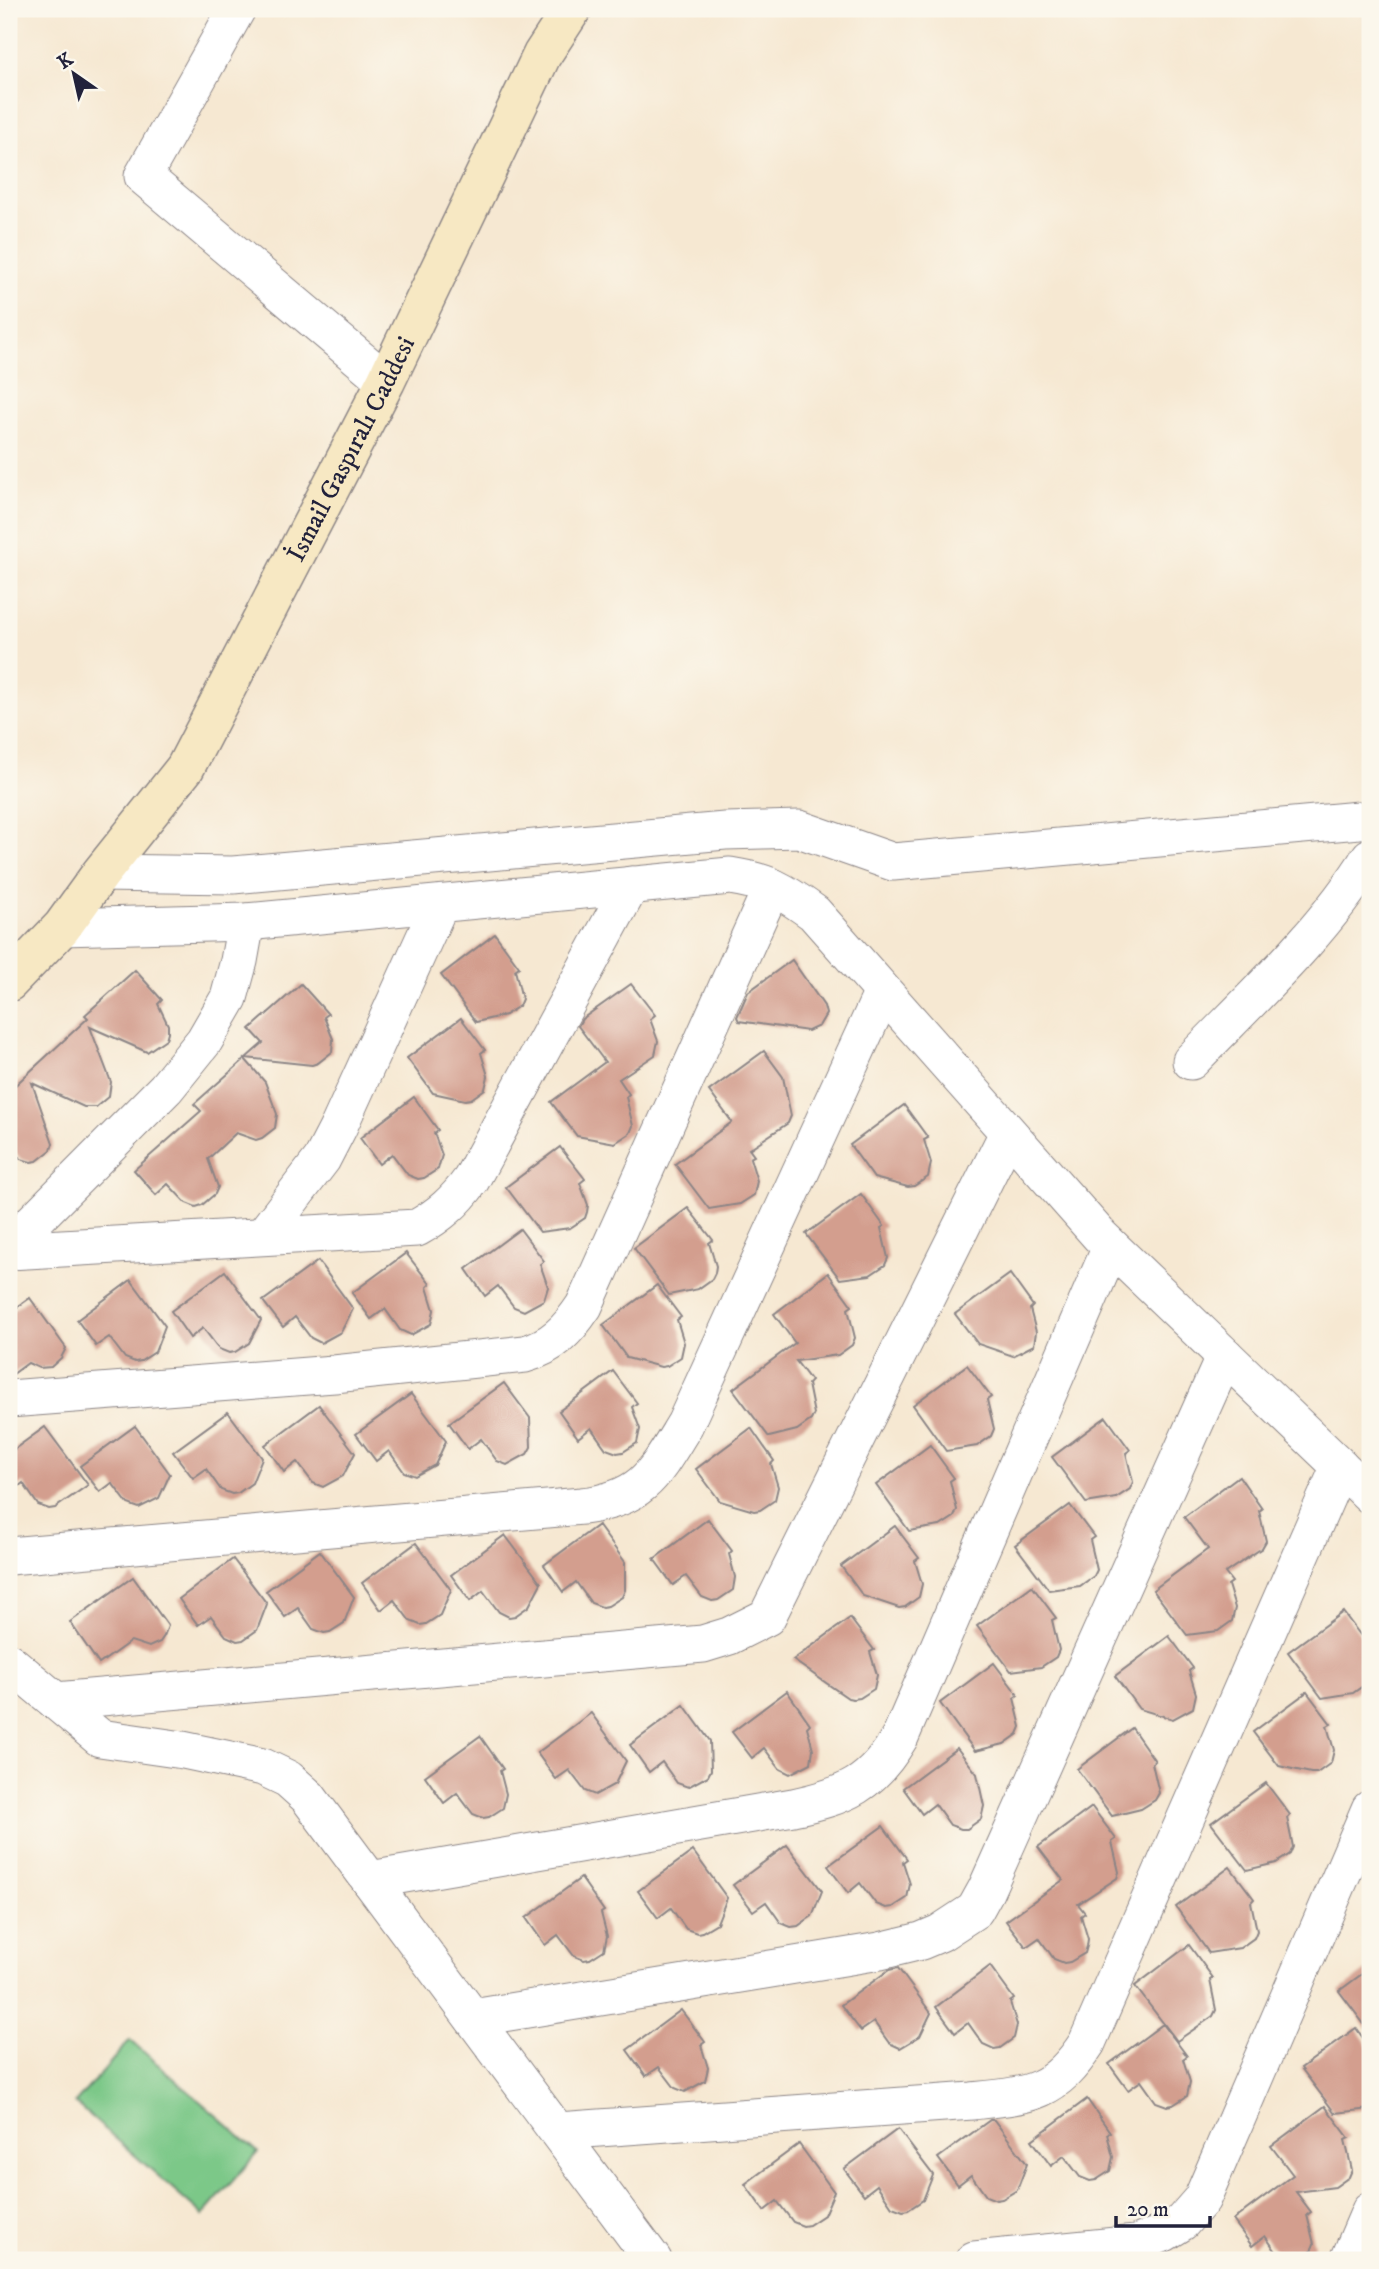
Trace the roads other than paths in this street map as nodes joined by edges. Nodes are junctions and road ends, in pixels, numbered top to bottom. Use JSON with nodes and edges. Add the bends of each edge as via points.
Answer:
{"nodes":[{"id":1,"x":237,"y":9,"type":"edge"},
{"id":2,"x":572,"y":9,"type":"edge"},
{"id":3,"x":386,"y":381,"type":"junction"},
{"id":4,"x":1370,"y":819,"type":"edge"},
{"id":5,"x":1370,"y":858,"type":"edge"},
{"id":6,"x":101,"y":873,"type":"junction"},
{"id":7,"x":632,"y":886,"type":"junction"},
{"id":8,"x":772,"y":887,"type":"junction"},
{"id":9,"x":440,"y":904,"type":"junction"},
{"id":10,"x":246,"y":922,"type":"junction"},
{"id":11,"x":62,"y":927,"type":"junction"},
{"id":12,"x":9,"y":982,"type":"edge"},
{"id":13,"x":883,"y":992,"type":"junction"},
{"id":14,"x":1191,"y":1060,"type":"dead end"},
{"id":15,"x":1008,"y":1133,"type":"junction"},
{"id":16,"x":263,"y":1236,"type":"junction"},
{"id":17,"x":1111,"y":1247,"type":"junction"},
{"id":18,"x":9,"y":1249,"type":"edge"},
{"id":19,"x":1225,"y":1356,"type":"junction"},
{"id":20,"x":9,"y":1399,"type":"edge"},
{"id":21,"x":1340,"y":1466,"type":"junction"},
{"id":22,"x":1370,"y":1495,"type":"edge"},
{"id":23,"x":9,"y":1556,"type":"edge"},
{"id":24,"x":9,"y":1662,"type":"edge"},
{"id":25,"x":56,"y":1701,"type":"junction"},
{"id":26,"x":1370,"y":1810,"type":"edge"},
{"id":27,"x":370,"y":1880,"type":"junction"},
{"id":28,"x":473,"y":2018,"type":"junction"},
{"id":29,"x":558,"y":2132,"type":"junction"},
{"id":30,"x":1370,"y":2211,"type":"edge"},
{"id":31,"x":653,"y":2260,"type":"edge"},
{"id":32,"x":974,"y":2260,"type":"edge"},
{"id":33,"x":1349,"y":2260,"type":"edge"}],
"edges":[{"from":1,"to":3,"type":"street","via":[[143,176]]},
{"from":2,"to":3,"type":"main road","name":"İsmail Gaspıralı Caddesi","via":[[542,55]]},
{"from":3,"to":6,"type":"main road","name":"İsmail Gaspıralı Caddesi","via":[[185,768]]},
{"from":4,"to":6,"type":"street","via":[[893,862],[799,829],[725,831],[233,875]]},
{"from":5,"to":14,"type":"street","via":[[1297,952]]},
{"from":6,"to":11,"type":"main road","name":"İsmail Gaspıralı Caddesi"},
{"from":7,"to":8,"type":"street","via":[[730,876]]},
{"from":7,"to":9,"type":"street"},
{"from":7,"to":16,"type":"street","via":[[457,1199],[417,1228]]},
{"from":8,"to":13,"type":"street","via":[[814,913]]},
{"from":8,"to":20,"type":"street","via":[[584,1306],[556,1340],[525,1354]]},
{"from":9,"to":10,"type":"street"},
{"from":9,"to":16,"type":"street","via":[[327,1149]]},
{"from":10,"to":11,"type":"street"},
{"from":10,"to":18,"type":"street","via":[[229,998],[204,1041],[166,1088]]},
{"from":11,"to":12,"type":"main road","name":"İsmail Gaspıralı Caddesi"},
{"from":13,"to":15,"type":"street"},
{"from":13,"to":23,"type":"street","via":[[685,1424],[661,1464],[626,1496],[582,1506]]},
{"from":15,"to":17,"type":"street"},
{"from":15,"to":25,"type":"street","via":[[766,1617],[703,1644]]},
{"from":16,"to":18,"type":"street"},
{"from":17,"to":19,"type":"street"},
{"from":17,"to":27,"type":"street","via":[[900,1737],[868,1779],[828,1800]]},
{"from":19,"to":21,"type":"street"},
{"from":19,"to":28,"type":"street","via":[[975,1910],[940,1933],[880,1951]]},
{"from":21,"to":22,"type":"street"},
{"from":21,"to":29,"type":"street","via":[[1087,2043],[1055,2080],[1027,2094],[1001,2098]]},
{"from":24,"to":25,"type":"street"},
{"from":25,"to":27,"type":"street","via":[[100,1738],[251,1764],[288,1779],[308,1797]]},
{"from":26,"to":32,"type":"street","via":[[1193,2212],[1164,2233],[1136,2244]]},
{"from":27,"to":28,"type":"street"},
{"from":28,"to":29,"type":"street"},
{"from":29,"to":31,"type":"street"},
{"from":30,"to":33,"type":"street"}]}
